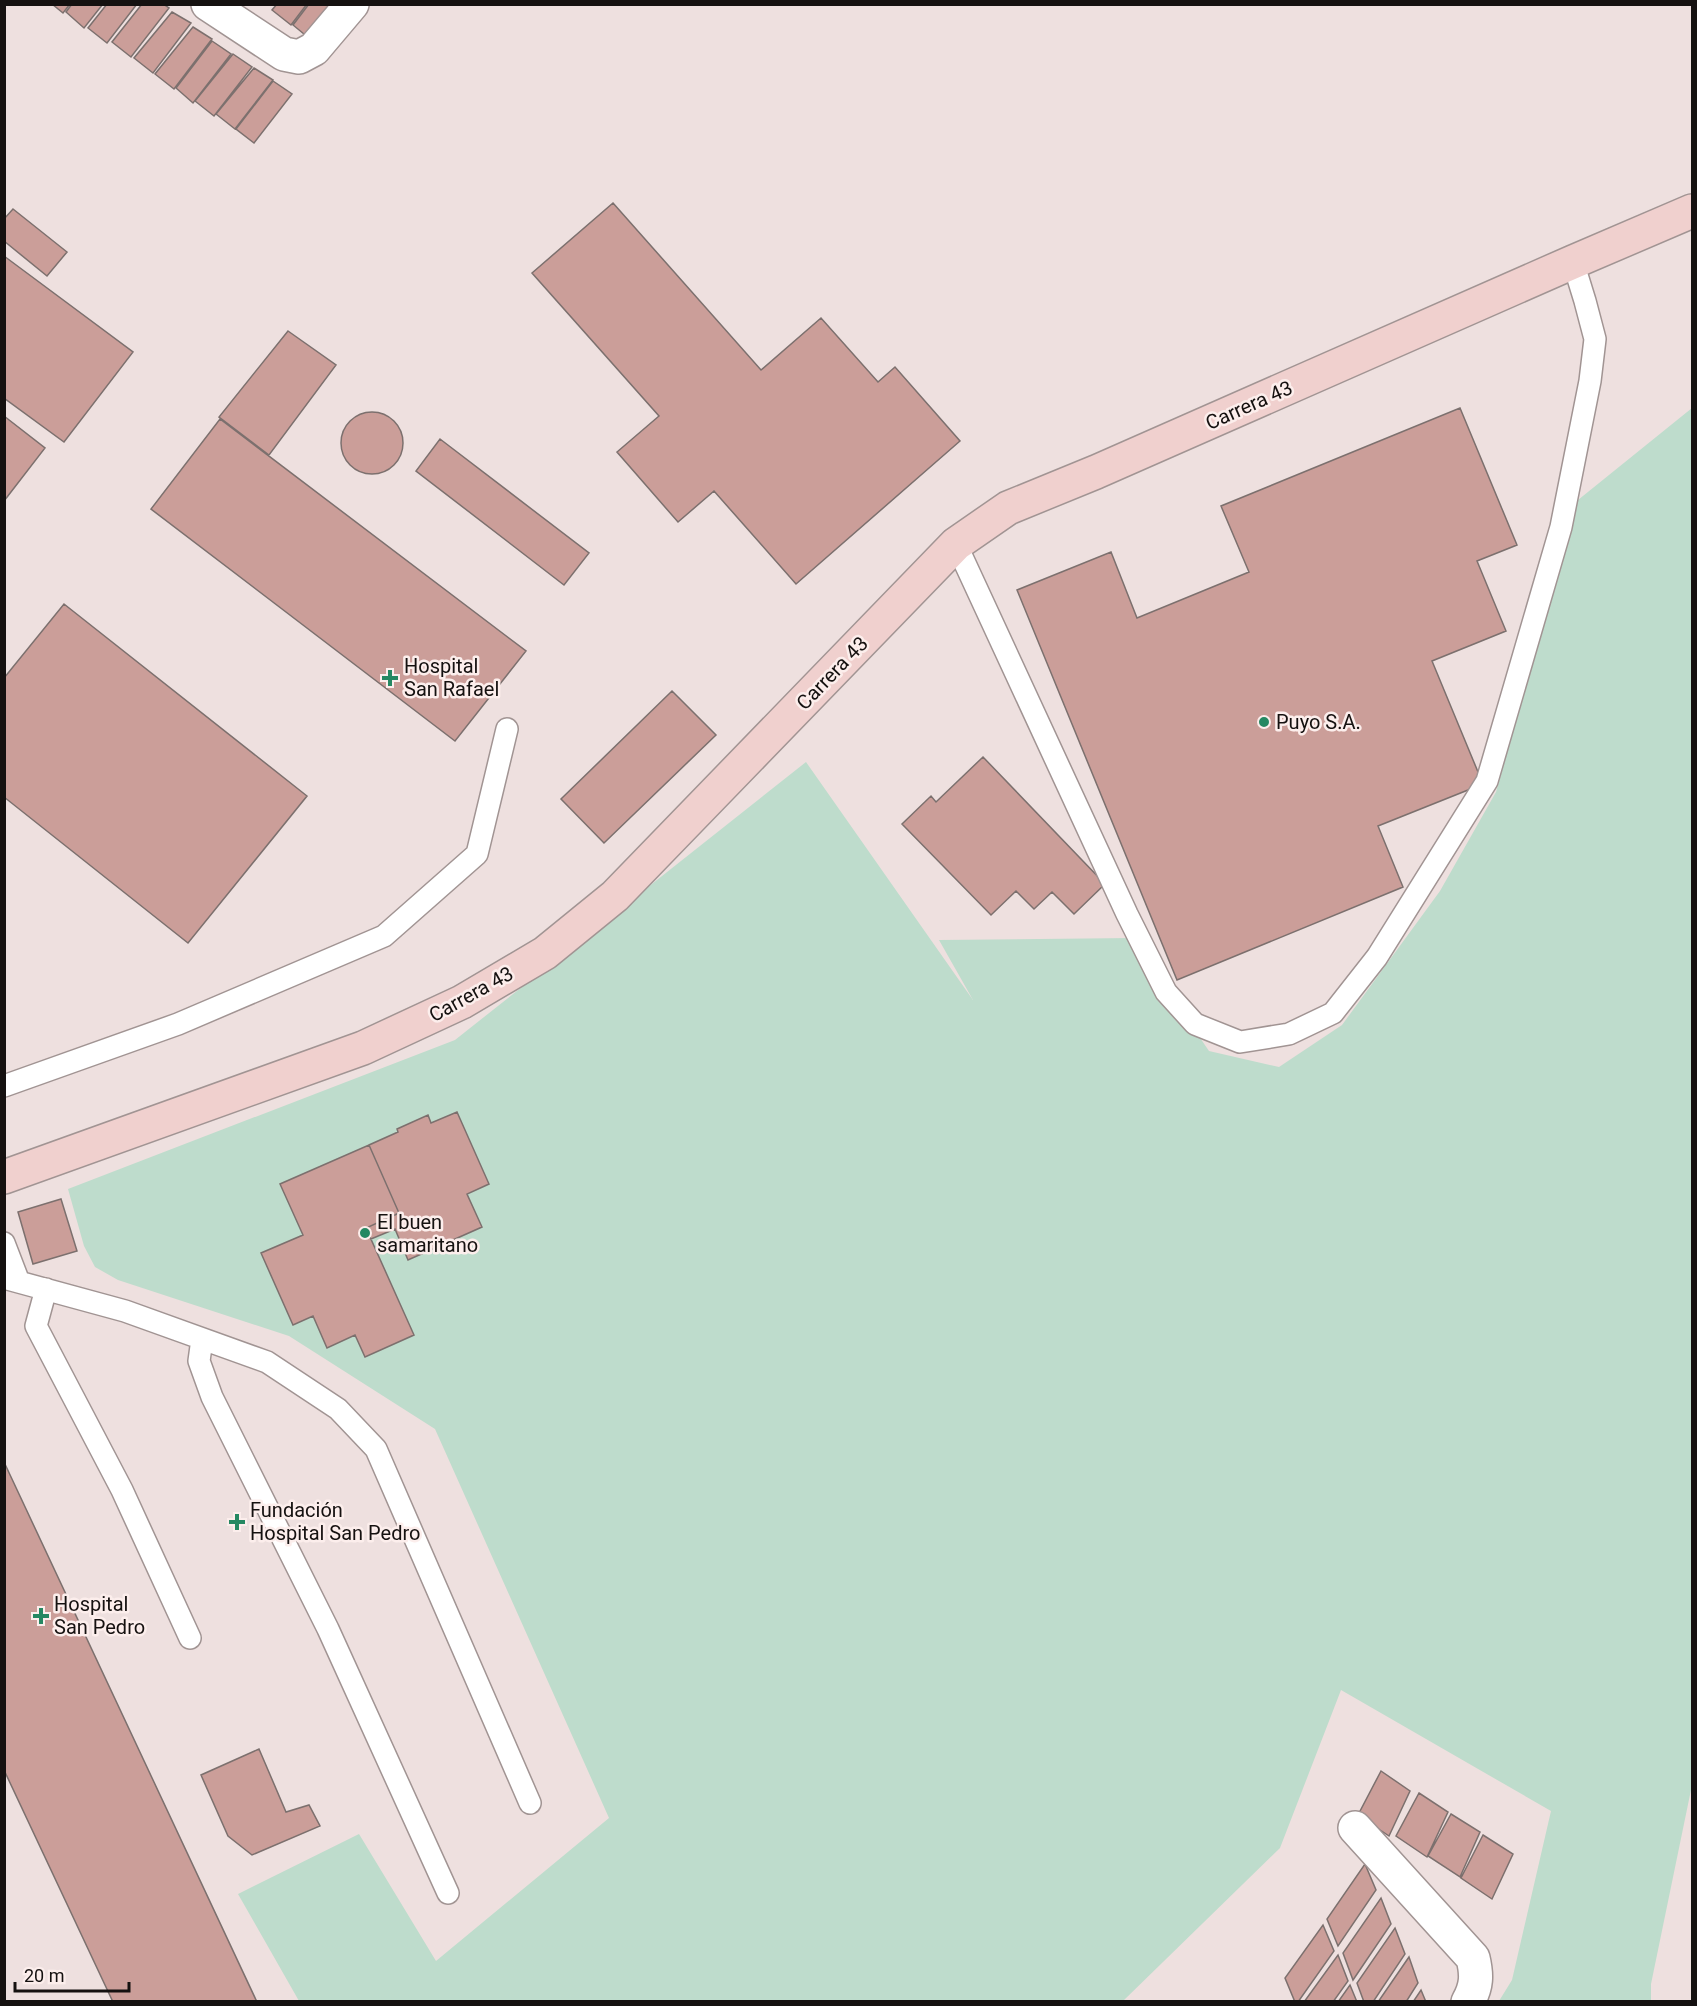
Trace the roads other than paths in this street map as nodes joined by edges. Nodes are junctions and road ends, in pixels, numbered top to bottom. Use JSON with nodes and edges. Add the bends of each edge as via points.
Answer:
{"nodes":[{"id":1,"x":208,"y":4,"type":"edge"},
{"id":2,"x":352,"y":4,"type":"edge"},
{"id":3,"x":1692,"y":211,"type":"edge"},
{"id":4,"x":1573,"y":262,"type":"junction"},
{"id":5,"x":956,"y":544,"type":"junction"},
{"id":6,"x":507,"y":729,"type":"dead end"},
{"id":7,"x":4,"y":1086,"type":"edge"},
{"id":8,"x":4,"y":1177,"type":"edge"},
{"id":9,"x":4,"y":1243,"type":"edge"},
{"id":10,"x":12,"y":1280,"type":"edge"},
{"id":11,"x":46,"y":1289,"type":"junction"},
{"id":12,"x":202,"y":1339,"type":"junction"},
{"id":13,"x":190,"y":1638,"type":"dead end"},
{"id":14,"x":530,"y":1803,"type":"dead end"},
{"id":15,"x":1355,"y":1828,"type":"dead end"},
{"id":16,"x":448,"y":1893,"type":"dead end"},
{"id":17,"x":1468,"y":2001,"type":"edge"}],
"edges":[{"from":1,"to":2,"type":"street","via":[[284,54],[298,57],[314,49]]},
{"from":3,"to":4,"type":"street","name":"Carrera 43"},
{"from":4,"to":5,"type":"street","name":"Carrera 43","via":[[1008,508]]},
{"from":4,"to":5,"type":"lane","via":[[1594,339],[1590,381],[1561,527],[1487,781],[1377,957],[1333,1013],[1289,1034],[1240,1042],[1195,1024],[1166,992]]},
{"from":5,"to":8,"type":"street","name":"Carrera 43","via":[[615,896],[545,953],[462,1002],[363,1048]]},
{"from":6,"to":7,"type":"lane","via":[[477,854],[384,936],[178,1024]]},
{"from":9,"to":10,"type":"lane"},
{"from":10,"to":11,"type":"lane"},
{"from":11,"to":12,"type":"lane","via":[[125,1311]]},
{"from":11,"to":13,"type":"lane","via":[[36,1326],[122,1490]]},
{"from":12,"to":14,"type":"lane","via":[[267,1362],[338,1409],[376,1449]]},
{"from":12,"to":16,"type":"lane","via":[[199,1361],[212,1397],[328,1629]]},
{"from":15,"to":17,"type":"street","via":[[1473,1958],[1475,1989]]}]}
